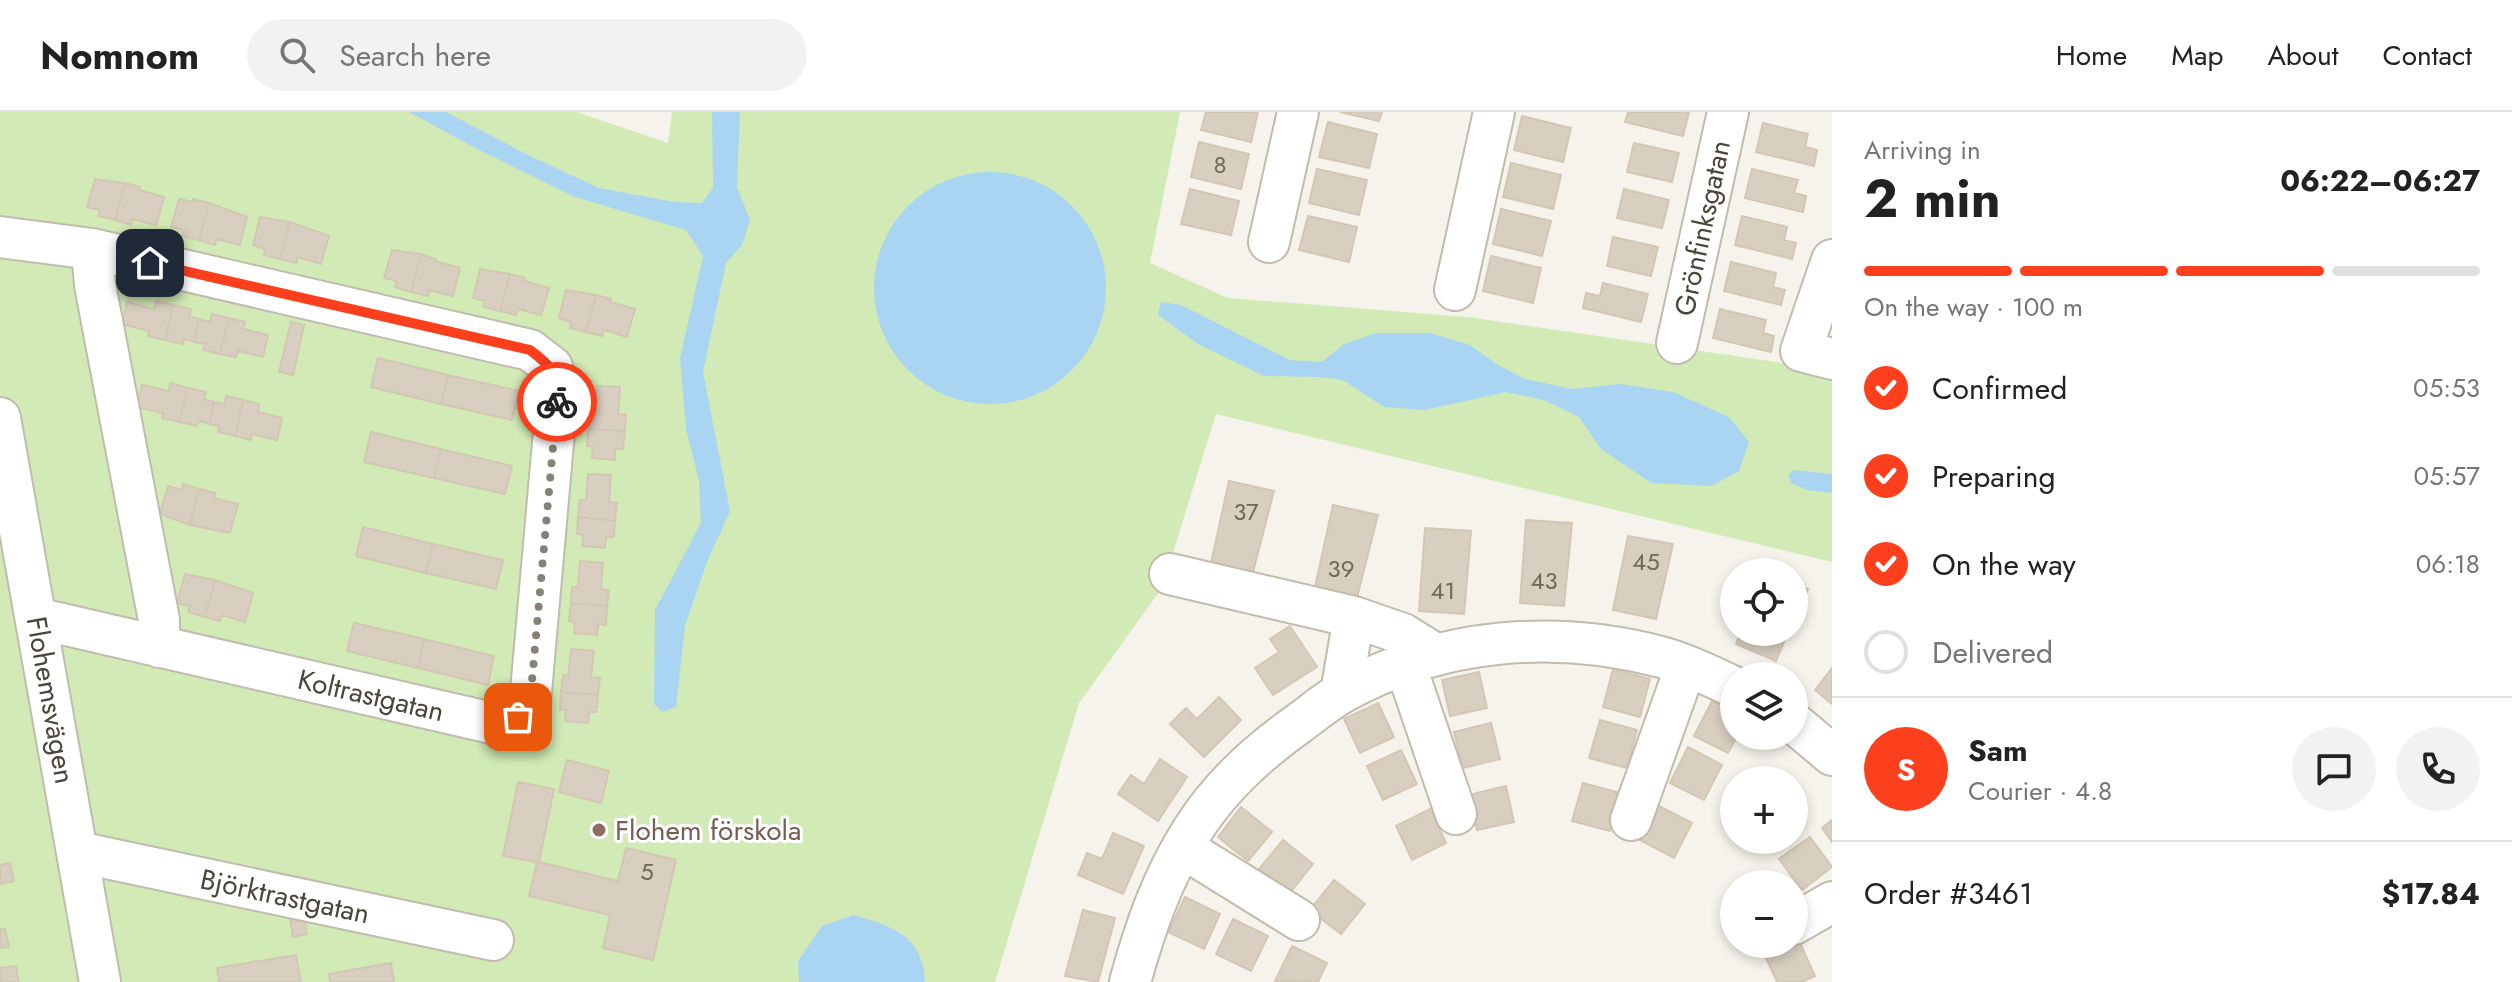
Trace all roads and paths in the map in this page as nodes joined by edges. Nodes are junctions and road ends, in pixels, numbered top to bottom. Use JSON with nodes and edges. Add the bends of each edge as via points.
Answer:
{"nodes":[{"id":1,"x":1298,"y":112,"type":"edge"},
{"id":2,"x":1494,"y":112,"type":"edge"},
{"id":3,"x":1728,"y":112,"type":"edge"},
{"id":4,"x":0,"y":237,"type":"edge"},
{"id":5,"x":1269,"y":242,"type":"dead end"},
{"id":6,"x":92,"y":249,"type":"junction"},
{"id":7,"x":1832,"y":260,"type":"edge"},
{"id":8,"x":1455,"y":290,"type":"dead end"},
{"id":9,"x":1677,"y":343,"type":"dead end"},
{"id":10,"x":1816,"y":355,"type":"edge"},
{"id":11,"x":0,"y":418,"type":"edge"},
{"id":12,"x":1170,"y":574,"type":"dead end"},
{"id":13,"x":1354,"y":617,"type":"junction"},
{"id":14,"x":36,"y":618,"type":"junction"},
{"id":15,"x":159,"y":647,"type":"junction"},
{"id":16,"x":1421,"y":659,"type":"junction"},
{"id":17,"x":1686,"y":666,"type":"junction"},
{"id":18,"x":1720,"y":681,"type":"edge"},
{"id":19,"x":1341,"y":693,"type":"junction"},
{"id":20,"x":1808,"y":735,"type":"edge"},
{"id":21,"x":1832,"y":755,"type":"edge"},
{"id":22,"x":1456,"y":814,"type":"dead end"},
{"id":23,"x":1631,"y":820,"type":"dead end"},
{"id":24,"x":1183,"y":848,"type":"junction"},
{"id":25,"x":78,"y":852,"type":"junction"},
{"id":26,"x":1832,"y":902,"type":"edge"},
{"id":27,"x":1808,"y":916,"type":"edge"},
{"id":28,"x":1299,"y":920,"type":"dead end"},
{"id":29,"x":493,"y":940,"type":"dead end"},
{"id":30,"x":100,"y":982,"type":"edge"},
{"id":31,"x":1130,"y":982,"type":"edge"}],
"edges":[{"from":1,"to":5,"type":"street"},
{"from":2,"to":8,"type":"street"},
{"from":3,"to":9,"type":"street","name":"Grönfinksgatan"},
{"from":4,"to":6,"type":"street","name":"Koltrastgatan"},
{"from":6,"to":15,"type":"street","via":[[159,620]]},
{"from":6,"to":15,"type":"street","name":"Koltrastgatan","via":[[530,350],[552,367],[558,386],[530,703],[518,717],[496,724]]},
{"from":7,"to":10,"type":"street"},
{"from":11,"to":14,"type":"street","name":"Flohemsvägen"},
{"from":12,"to":13,"type":"street"},
{"from":13,"to":16,"type":"street","via":[[1403,634]]},
{"from":13,"to":19,"type":"street"},
{"from":14,"to":15,"type":"street","name":"Koltrastgatan"},
{"from":14,"to":25,"type":"street","name":"Flohemsvägen"},
{"from":16,"to":17,"type":"street","via":[[1533,640],[1613,646]]},
{"from":16,"to":19,"type":"street"},
{"from":16,"to":22,"type":"street"},
{"from":17,"to":18,"type":"street"},
{"from":17,"to":23,"type":"street"},
{"from":19,"to":24,"type":"street","via":[[1274,741],[1229,782]]},
{"from":20,"to":21,"type":"street"},
{"from":24,"to":28,"type":"street"},
{"from":24,"to":31,"type":"street","via":[[1157,896]]},
{"from":25,"to":29,"type":"street","name":"Björktrastgatan"},
{"from":25,"to":30,"type":"street","name":"Flohemsvägen"},
{"from":26,"to":27,"type":"street"}]}
